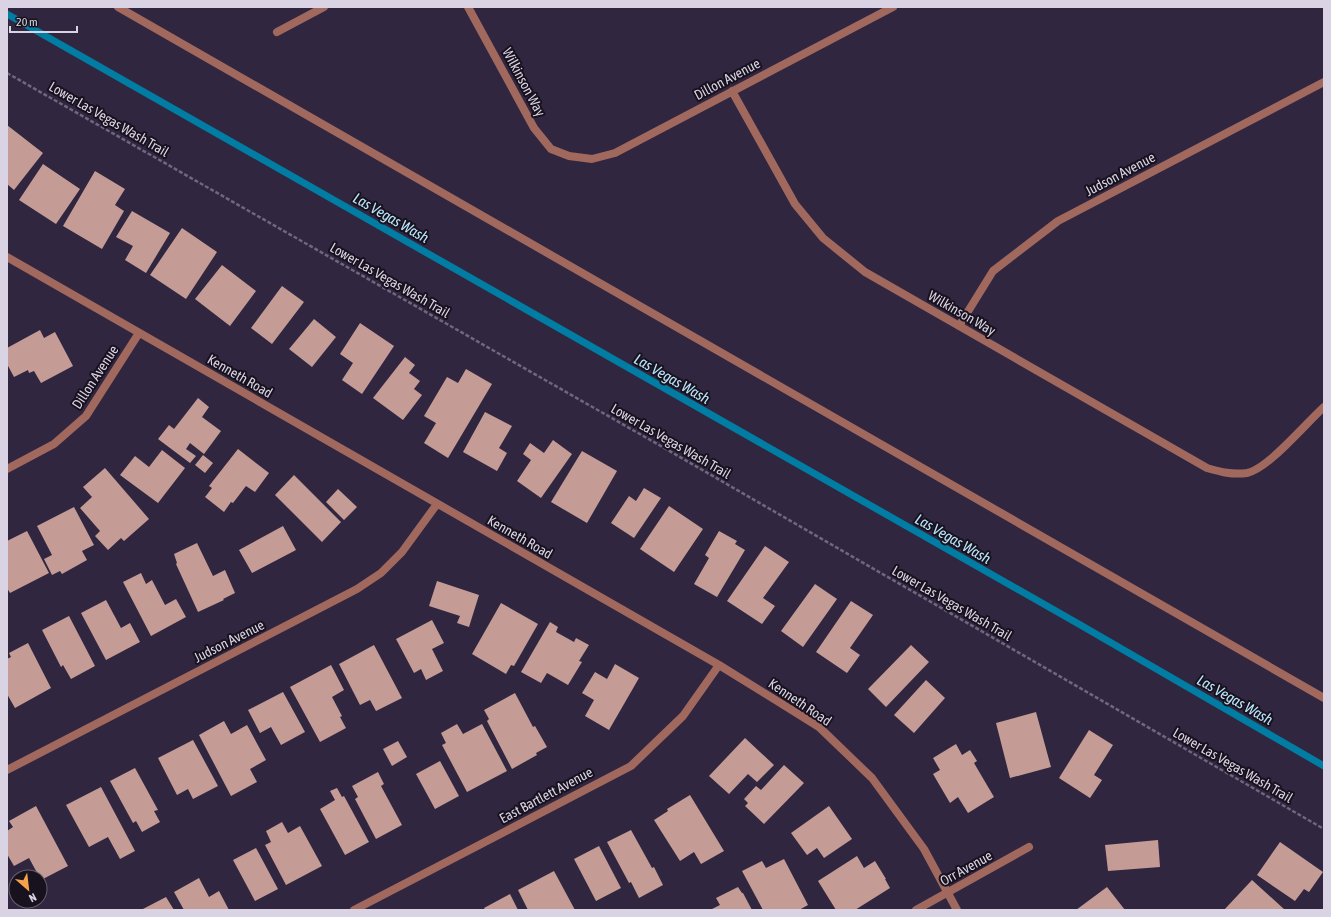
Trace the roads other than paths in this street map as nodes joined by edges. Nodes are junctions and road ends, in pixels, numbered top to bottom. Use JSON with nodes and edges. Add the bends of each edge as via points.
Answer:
{"nodes":[{"id":1,"x":118,"y":7,"type":"edge"},
{"id":2,"x":324,"y":7,"type":"edge"},
{"id":3,"x":468,"y":7,"type":"edge"},
{"id":4,"x":893,"y":7,"type":"edge"},
{"id":5,"x":276,"y":32,"type":"dead end"},
{"id":6,"x":1324,"y":82,"type":"edge"},
{"id":7,"x":732,"y":91,"type":"junction"},
{"id":8,"x":569,"y":156,"type":"joint"},
{"id":9,"x":7,"y":257,"type":"edge"},
{"id":10,"x":959,"y":326,"type":"junction"},
{"id":11,"x":139,"y":333,"type":"junction"},
{"id":12,"x":1324,"y":407,"type":"edge"},
{"id":13,"x":7,"y":469,"type":"edge"},
{"id":14,"x":437,"y":504,"type":"junction"},
{"id":15,"x":719,"y":665,"type":"junction"},
{"id":16,"x":1324,"y":698,"type":"edge"},
{"id":17,"x":7,"y":770,"type":"edge"},
{"id":18,"x":1029,"y":847,"type":"dead end"},
{"id":19,"x":948,"y":893,"type":"junction"},
{"id":20,"x":354,"y":910,"type":"edge"},
{"id":21,"x":916,"y":910,"type":"edge"},
{"id":22,"x":957,"y":910,"type":"edge"}],
"edges":[{"from":1,"to":16,"type":"street"},
{"from":2,"to":5,"type":"street"},
{"from":3,"to":8,"type":"street","name":"Wilkinson Way","via":[[534,128],[551,149]]},
{"from":4,"to":7,"type":"street","name":"Dillon Avenue"},
{"from":6,"to":10,"type":"street","name":"Judson Avenue","via":[[1058,221],[993,271]]},
{"from":7,"to":8,"type":"street","name":"Dillon Avenue","via":[[615,153],[592,159]]},
{"from":7,"to":10,"type":"street","name":"Wilkinson Way","via":[[795,204],[823,238],[865,272]]},
{"from":9,"to":11,"type":"street","name":"Kenneth Road"},
{"from":10,"to":12,"type":"street","name":"Wilkinson Way","via":[[1207,468],[1229,474],[1248,473],[1267,462]]},
{"from":11,"to":13,"type":"street","name":"Dillon Avenue","via":[[86,416],[54,444]]},
{"from":11,"to":14,"type":"street","name":"Kenneth Road"},
{"from":14,"to":15,"type":"street","name":"Kenneth Road"},
{"from":14,"to":17,"type":"street","name":"Judson Avenue","via":[[402,552],[381,573],[357,590]]},
{"from":15,"to":19,"type":"street","name":"Kenneth Road","via":[[819,727],[872,778],[924,849]]},
{"from":15,"to":20,"type":"street","name":"East Bartlett Avenue","via":[[683,716],[631,766]]},
{"from":18,"to":19,"type":"street","name":"Orr Avenue"},
{"from":19,"to":21,"type":"street","name":"Orr Avenue"},
{"from":19,"to":22,"type":"street","name":"Kenneth Road"}]}
